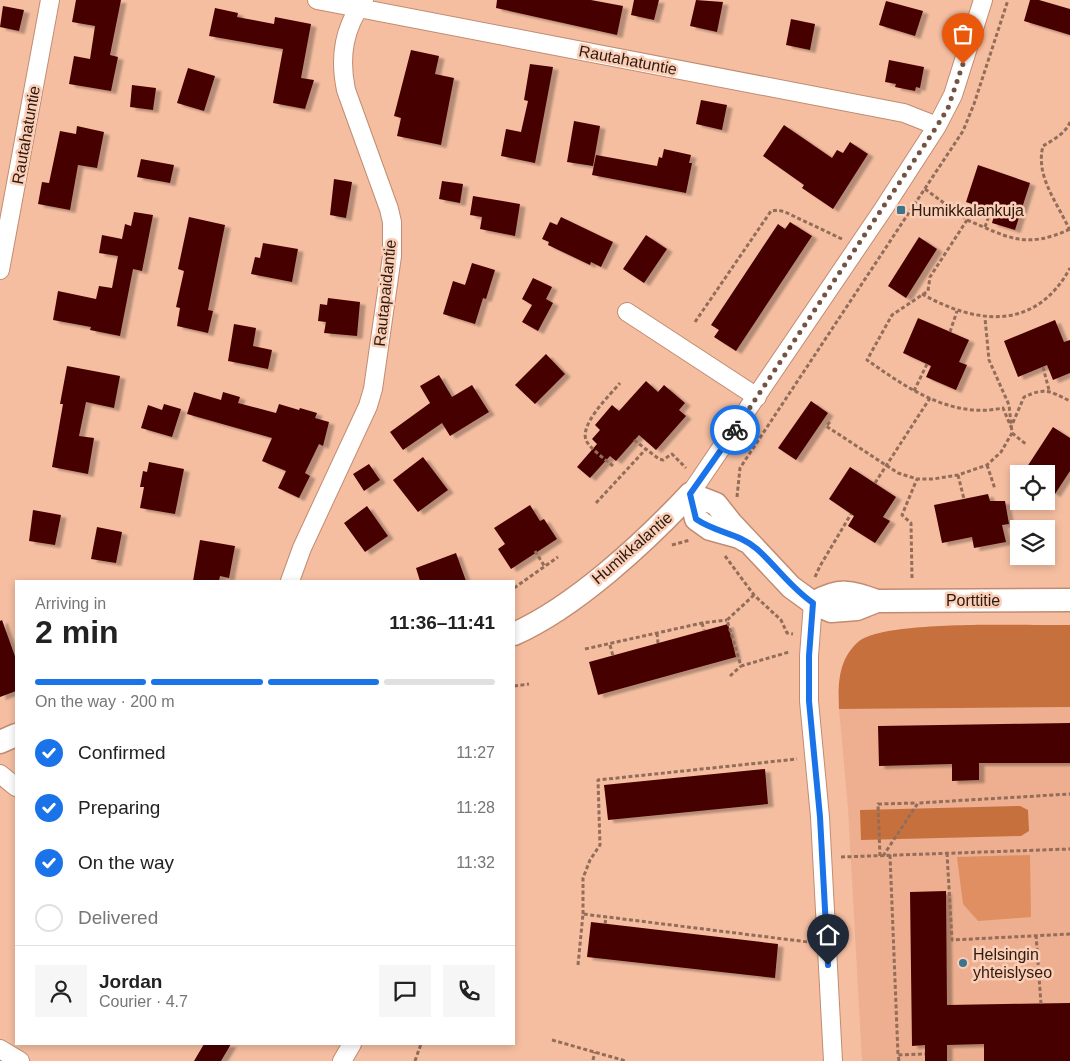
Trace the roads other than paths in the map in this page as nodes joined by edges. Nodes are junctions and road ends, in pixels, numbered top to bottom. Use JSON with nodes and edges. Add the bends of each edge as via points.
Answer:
{"nodes":[{"id":1,"x":50,"y":0,"type":"edge"},
{"id":2,"x":317,"y":0,"type":"edge"},
{"id":3,"x":983,"y":0,"type":"edge"},
{"id":4,"x":361,"y":4,"type":"edge"},
{"id":5,"x":937,"y":126,"type":"junction"},
{"id":6,"x":0,"y":270,"type":"edge"},
{"id":7,"x":627,"y":312,"type":"dead end"},
{"id":8,"x":757,"y":397,"type":"junction"},
{"id":9,"x":690,"y":494,"type":"junction"},
{"id":10,"x":290,"y":580,"type":"edge"},
{"id":11,"x":1070,"y":600,"type":"edge"},
{"id":12,"x":813,"y":603,"type":"junction"},
{"id":13,"x":515,"y":633,"type":"edge"},
{"id":14,"x":15,"y":735,"type":"edge"},
{"id":15,"x":0,"y":742,"type":"edge"},
{"id":16,"x":0,"y":774,"type":"edge"},
{"id":17,"x":15,"y":786,"type":"edge"},
{"id":18,"x":0,"y":1049,"type":"edge"},
{"id":19,"x":20,"y":1061,"type":"edge"},
{"id":20,"x":832,"y":1061,"type":"edge"}],
"edges":[{"from":1,"to":6,"type":"street","name":"Rautahatuntie"},
{"from":2,"to":4,"type":"street","name":"Rautahatuntie"},
{"from":3,"to":5,"type":"street","name":"Humikkalantie","via":[[953,95]]},
{"from":4,"to":5,"type":"street","name":"Rautahatuntie","via":[[904,113]]},
{"from":4,"to":10,"type":"street","name":"Rautapaidantie","via":[[348,28],[342,70],[346,90],[389,209],[392,256],[368,406]]},
{"from":5,"to":8,"type":"street","name":"Humikkalantie"},
{"from":7,"to":8,"type":"street"},
{"from":8,"to":9,"type":"street","name":"Humikkalantie"},
{"from":9,"to":12,"type":"street","name":"Porttitie","via":[[696,519],[710,529],[739,537],[757,549],[792,587]]},
{"from":9,"to":13,"type":"street","name":"Humikkalantie","via":[[643,541],[582,591],[559,609]]},
{"from":11,"to":12,"type":"street","name":"Porttitie","via":[[877,601],[857,609],[831,611]]},
{"from":12,"to":20,"type":"street","via":[[809,701],[823,858]]},
{"from":14,"to":15,"type":"street"},
{"from":16,"to":17,"type":"street"},
{"from":18,"to":19,"type":"street"}]}
